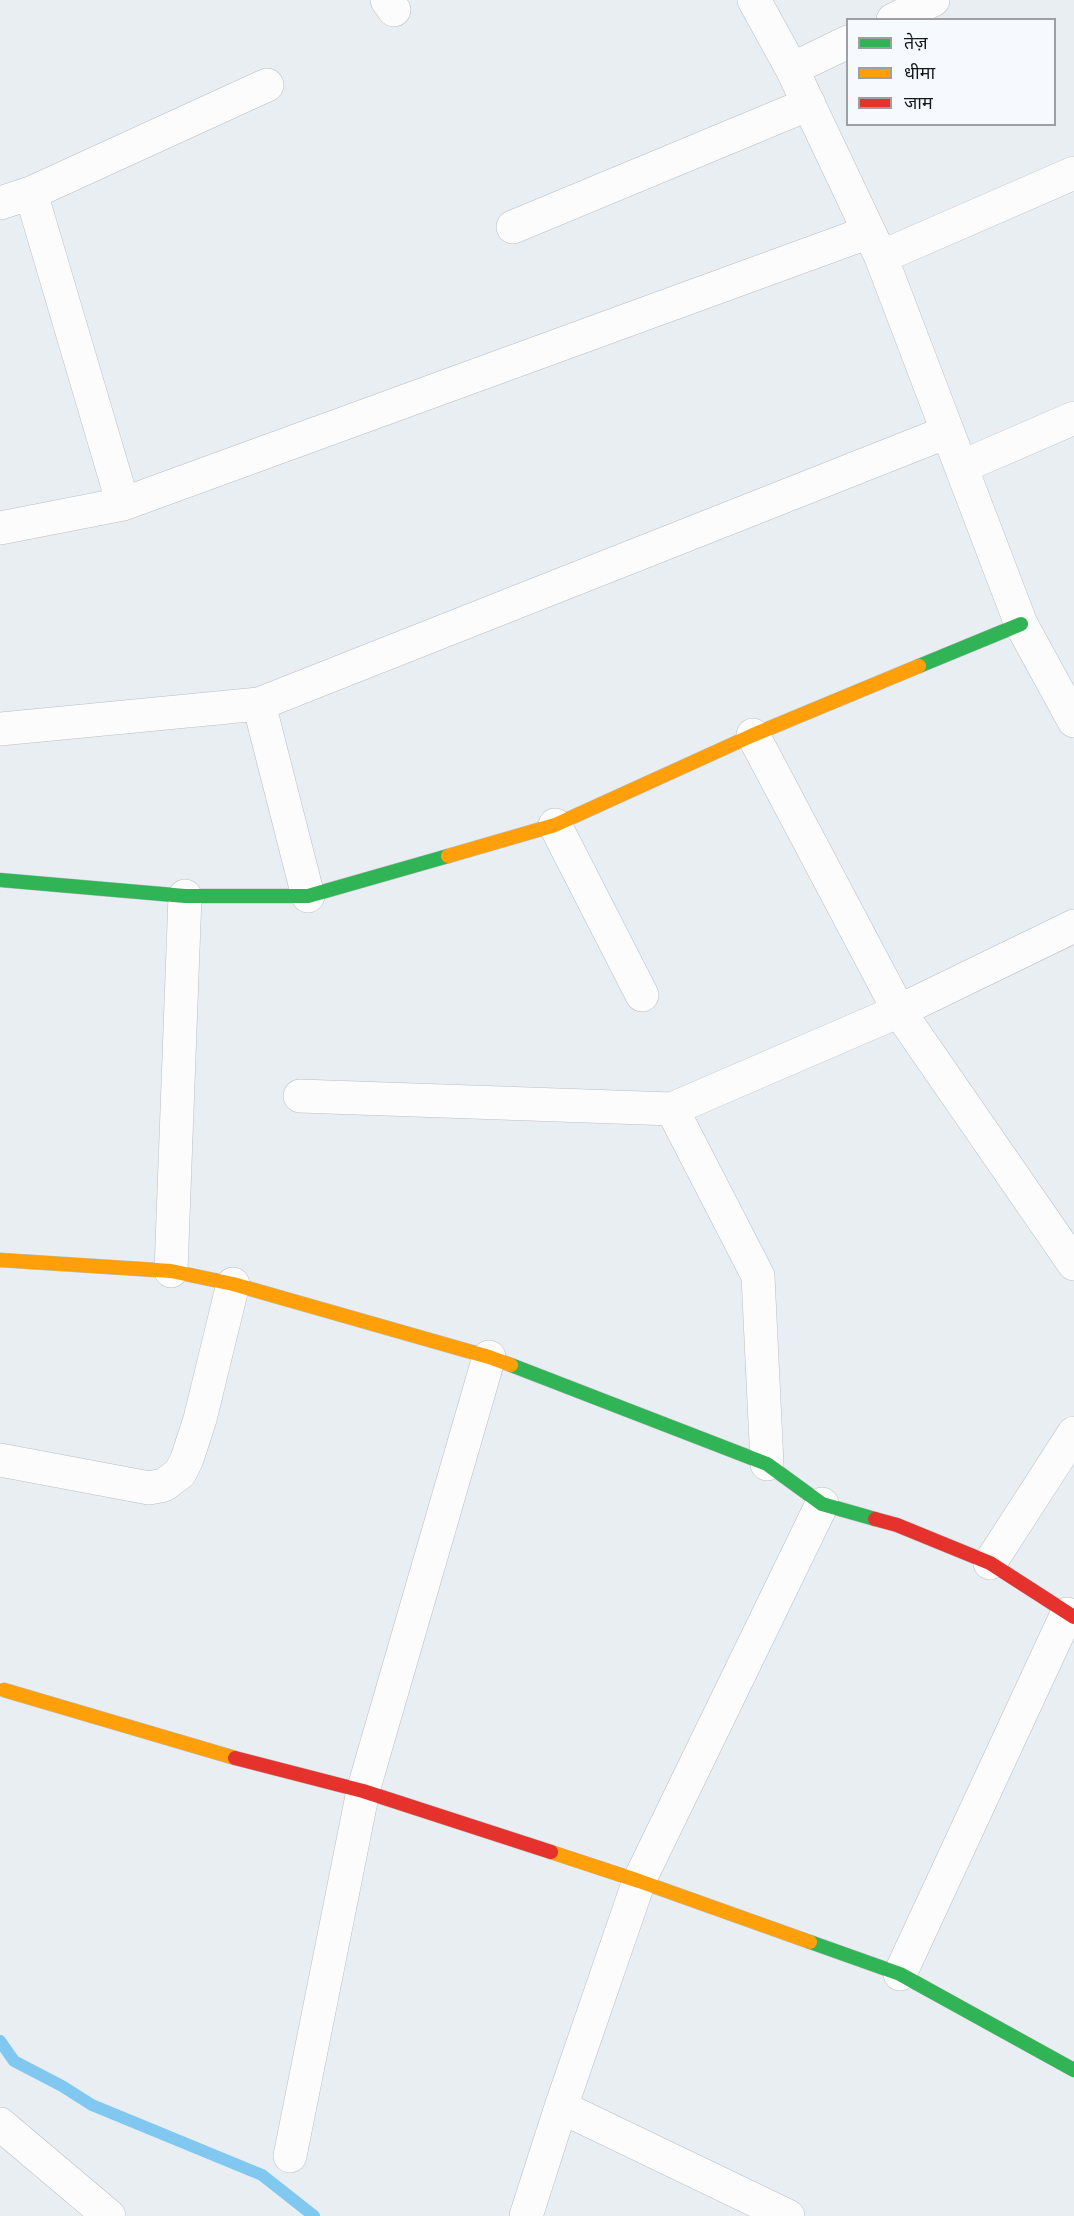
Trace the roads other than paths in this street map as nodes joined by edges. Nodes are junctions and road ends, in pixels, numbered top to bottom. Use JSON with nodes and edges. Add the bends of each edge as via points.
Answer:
{"nodes":[{"id":1,"x":754,"y":0,"type":"edge"},
{"id":2,"x":933,"y":0,"type":"edge"},
{"id":3,"x":897,"y":18,"type":"edge"},
{"id":4,"x":846,"y":43,"type":"edge"},
{"id":5,"x":792,"y":69,"type":"junction"},
{"id":6,"x":267,"y":85,"type":"dead end"},
{"id":7,"x":809,"y":104,"type":"junction"},
{"id":8,"x":1074,"y":173,"type":"edge"},
{"id":9,"x":31,"y":193,"type":"junction"},
{"id":10,"x":0,"y":203,"type":"edge"},
{"id":11,"x":513,"y":227,"type":"dead end"},
{"id":12,"x":875,"y":245,"type":"junction"},
{"id":13,"x":1074,"y":418,"type":"edge"},
{"id":14,"x":947,"y":432,"type":"junction"},
{"id":15,"x":961,"y":467,"type":"junction"},
{"id":16,"x":123,"y":504,"type":"junction"},
{"id":17,"x":0,"y":528,"type":"edge"},
{"id":18,"x":1021,"y":624,"type":"junction"},
{"id":19,"x":259,"y":704,"type":"junction"},
{"id":20,"x":1074,"y":721,"type":"edge"},
{"id":21,"x":0,"y":729,"type":"edge"},
{"id":22,"x":753,"y":735,"type":"junction"},
{"id":23,"x":555,"y":825,"type":"junction"},
{"id":24,"x":0,"y":880,"type":"edge"},
{"id":25,"x":185,"y":896,"type":"junction"},
{"id":26,"x":308,"y":896,"type":"junction"},
{"id":27,"x":1074,"y":926,"type":"edge"},
{"id":28,"x":642,"y":996,"type":"dead end"},
{"id":29,"x":899,"y":1011,"type":"junction"},
{"id":30,"x":300,"y":1096,"type":"dead end"},
{"id":31,"x":672,"y":1109,"type":"junction"},
{"id":32,"x":0,"y":1260,"type":"edge"},
{"id":33,"x":1074,"y":1264,"type":"edge"},
{"id":34,"x":171,"y":1271,"type":"junction"},
{"id":35,"x":233,"y":1284,"type":"junction"},
{"id":36,"x":489,"y":1358,"type":"junction"},
{"id":37,"x":1074,"y":1433,"type":"edge"},
{"id":38,"x":0,"y":1460,"type":"edge"},
{"id":39,"x":766,"y":1464,"type":"junction"},
{"id":40,"x":822,"y":1504,"type":"junction"},
{"id":41,"x":990,"y":1563,"type":"junction"},
{"id":42,"x":1070,"y":1616,"type":"edge"},
{"id":43,"x":4,"y":1690,"type":"dead end"},
{"id":44,"x":363,"y":1791,"type":"junction"},
{"id":45,"x":639,"y":1881,"type":"junction"},
{"id":46,"x":900,"y":1974,"type":"junction"},
{"id":47,"x":1074,"y":2070,"type":"edge"},
{"id":48,"x":561,"y":2107,"type":"junction"},
{"id":49,"x":0,"y":2124,"type":"edge"},
{"id":50,"x":290,"y":2156,"type":"dead end"},
{"id":51,"x":109,"y":2216,"type":"edge"},
{"id":52,"x":526,"y":2216,"type":"edge"},
{"id":53,"x":788,"y":2216,"type":"edge"}],
"edges":[{"from":1,"to":5,"type":"street"},
{"from":2,"to":3,"type":"street"},
{"from":4,"to":5,"type":"street"},
{"from":5,"to":7,"type":"street"},
{"from":6,"to":9,"type":"street"},
{"from":7,"to":11,"type":"street"},
{"from":7,"to":12,"type":"street"},
{"from":8,"to":12,"type":"street"},
{"from":9,"to":10,"type":"street"},
{"from":9,"to":16,"type":"street"},
{"from":12,"to":14,"type":"street"},
{"from":12,"to":16,"type":"street"},
{"from":13,"to":15,"type":"street"},
{"from":14,"to":15,"type":"street"},
{"from":14,"to":19,"type":"street"},
{"from":15,"to":18,"type":"street"},
{"from":16,"to":17,"type":"street"},
{"from":18,"to":20,"type":"street"},
{"from":18,"to":22,"type":"street"},
{"from":19,"to":21,"type":"street"},
{"from":19,"to":26,"type":"street"},
{"from":22,"to":23,"type":"street"},
{"from":22,"to":29,"type":"street"},
{"from":23,"to":26,"type":"street"},
{"from":23,"to":28,"type":"street"},
{"from":24,"to":25,"type":"street"},
{"from":25,"to":26,"type":"street"},
{"from":25,"to":34,"type":"street"},
{"from":27,"to":29,"type":"street"},
{"from":29,"to":31,"type":"street"},
{"from":29,"to":33,"type":"street"},
{"from":30,"to":31,"type":"street"},
{"from":31,"to":39,"type":"street","via":[[758,1276]]},
{"from":32,"to":34,"type":"street"},
{"from":34,"to":35,"type":"street"},
{"from":35,"to":36,"type":"street"},
{"from":35,"to":38,"type":"street","via":[[200,1419],[180,1473],[164,1485],[149,1488]]},
{"from":36,"to":39,"type":"street"},
{"from":36,"to":44,"type":"street"},
{"from":37,"to":41,"type":"street"},
{"from":39,"to":40,"type":"street"},
{"from":40,"to":41,"type":"street","via":[[897,1525]]},
{"from":40,"to":45,"type":"street"},
{"from":41,"to":42,"type":"street"},
{"from":42,"to":46,"type":"street"},
{"from":43,"to":44,"type":"street"},
{"from":44,"to":45,"type":"street"},
{"from":44,"to":50,"type":"street"},
{"from":45,"to":46,"type":"street"},
{"from":45,"to":48,"type":"street"},
{"from":46,"to":47,"type":"street"},
{"from":48,"to":52,"type":"street"},
{"from":48,"to":53,"type":"street"},
{"from":49,"to":51,"type":"street"}]}
